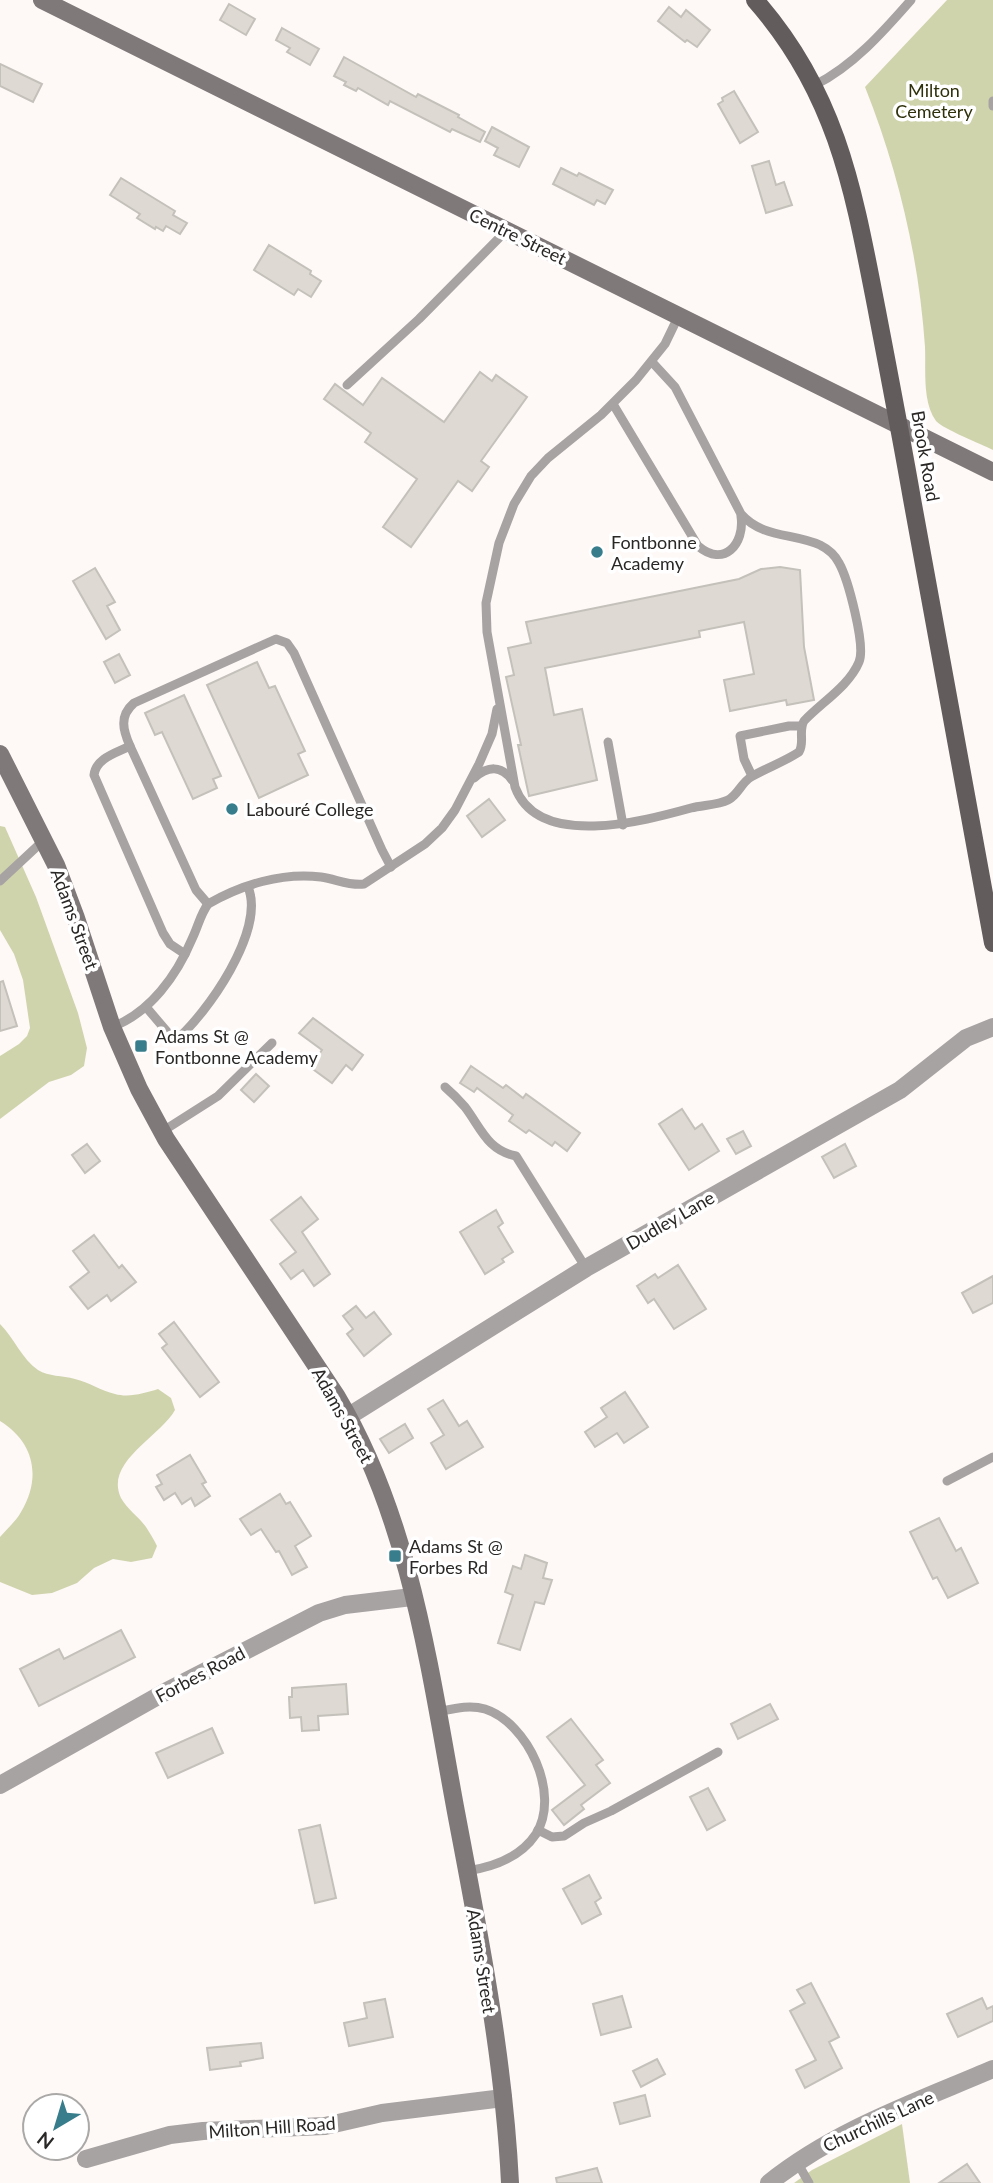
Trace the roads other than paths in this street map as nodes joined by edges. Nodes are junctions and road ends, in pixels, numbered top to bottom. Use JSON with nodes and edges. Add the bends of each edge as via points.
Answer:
{"nodes":[{"id":1,"x":42,"y":0,"type":"edge"},
{"id":2,"x":755,"y":0,"type":"edge"},
{"id":3,"x":911,"y":0,"type":"edge"},
{"id":4,"x":815,"y":85,"type":"junction"},
{"id":5,"x":508,"y":230,"type":"junction"},
{"id":6,"x":679,"y":315,"type":"junction"},
{"id":7,"x":652,"y":362,"type":"junction"},
{"id":8,"x":347,"y":385,"type":"dead end"},
{"id":9,"x":613,"y":404,"type":"junction"},
{"id":10,"x":899,"y":424,"type":"junction"},
{"id":11,"x":993,"y":472,"type":"edge"},
{"id":12,"x":741,"y":514,"type":"junction"},
{"id":13,"x":499,"y":700,"type":"junction"},
{"id":14,"x":802,"y":726,"type":"junction"},
{"id":15,"x":608,"y":742,"type":"dead end"},
{"id":16,"x":130,"y":746,"type":"junction"},
{"id":17,"x":0,"y":754,"type":"edge"},
{"id":18,"x":752,"y":776,"type":"junction"},
{"id":19,"x":470,"y":782,"type":"junction"},
{"id":20,"x":515,"y":787,"type":"junction"},
{"id":21,"x":623,"y":825,"type":"junction"},
{"id":22,"x":44,"y":841,"type":"junction"},
{"id":23,"x":391,"y":867,"type":"junction"},
{"id":24,"x":0,"y":881,"type":"edge"},
{"id":25,"x":248,"y":887,"type":"junction"},
{"id":26,"x":208,"y":904,"type":"junction"},
{"id":27,"x":993,"y":943,"type":"edge"},
{"id":28,"x":185,"y":954,"type":"junction"},
{"id":29,"x":146,"y":1007,"type":"junction"},
{"id":30,"x":112,"y":1027,"type":"junction"},
{"id":31,"x":993,"y":1027,"type":"edge"},
{"id":32,"x":272,"y":1043,"type":"dead end"},
{"id":33,"x":445,"y":1087,"type":"dead end"},
{"id":34,"x":163,"y":1132,"type":"junction"},
{"id":35,"x":586,"y":1268,"type":"junction"},
{"id":36,"x":349,"y":1416,"type":"junction"},
{"id":37,"x":993,"y":1457,"type":"edge"},
{"id":38,"x":947,"y":1481,"type":"dead end"},
{"id":39,"x":412,"y":1597,"type":"junction"},
{"id":40,"x":437,"y":1712,"type":"junction"},
{"id":41,"x":718,"y":1752,"type":"dead end"},
{"id":42,"x":1,"y":1782,"type":"edge"},
{"id":43,"x":538,"y":1830,"type":"junction"},
{"id":44,"x":467,"y":1871,"type":"junction"},
{"id":45,"x":993,"y":2069,"type":"edge"},
{"id":46,"x":503,"y":2098,"type":"junction"},
{"id":47,"x":91,"y":2158,"type":"edge"},
{"id":48,"x":797,"y":2162,"type":"junction"},
{"id":49,"x":510,"y":2183,"type":"edge"},
{"id":50,"x":769,"y":2183,"type":"edge"},
{"id":51,"x":809,"y":2183,"type":"edge"}],
"edges":[{"from":1,"to":5,"type":"main road","name":"Centre Street"},
{"from":2,"to":4,"type":"main road","name":"Brook Road"},
{"from":3,"to":4,"type":"lane","via":[[849,63]]},
{"from":4,"to":10,"type":"main road","name":"Brook Road","via":[[857,213]]},
{"from":5,"to":6,"type":"main road","name":"Centre Street"},
{"from":5,"to":8,"type":"lane"},
{"from":6,"to":7,"type":"lane"},
{"from":6,"to":10,"type":"main road","name":"Centre Street"},
{"from":7,"to":9,"type":"lane"},
{"from":7,"to":12,"type":"lane","via":[[675,387]]},
{"from":9,"to":12,"type":"lane","via":[[698,546],[711,555],[731,550],[740,537]]},
{"from":9,"to":13,"type":"lane","via":[[539,466],[505,527],[486,603]]},
{"from":10,"to":11,"type":"main road","name":"Centre Street"},
{"from":10,"to":27,"type":"main road","name":"Brook Road"},
{"from":12,"to":14,"type":"lane","via":[[759,529],[820,545],[843,571],[861,656],[854,671]]},
{"from":13,"to":19,"type":"lane","via":[[492,734]]},
{"from":13,"to":20,"type":"lane"},
{"from":14,"to":18,"type":"lane","via":[[799,752]]},
{"from":14,"to":18,"type":"lane","via":[[740,736]]},
{"from":15,"to":21,"type":"lane"},
{"from":16,"to":23,"type":"lane","via":[[123,719],[134,703],[269,641],[282,640],[295,653]]},
{"from":16,"to":26,"type":"lane","via":[[196,890]]},
{"from":16,"to":28,"type":"lane","via":[[102,761],[94,775],[163,933]]},
{"from":17,"to":22,"type":"main road","name":"Adams Street"},
{"from":18,"to":21,"type":"lane","via":[[726,801]]},
{"from":19,"to":20,"type":"lane","via":[[483,771],[496,768],[508,775]]},
{"from":19,"to":23,"type":"lane","via":[[442,828]]},
{"from":20,"to":21,"type":"lane","via":[[523,803],[545,818],[581,825]]},
{"from":22,"to":24,"type":"lane"},
{"from":22,"to":30,"type":"main road","name":"Adams Street","via":[[66,890]]},
{"from":23,"to":25,"type":"lane","via":[[365,884],[293,876]]},
{"from":25,"to":26,"type":"lane"},
{"from":25,"to":29,"type":"lane","via":[[252,905],[239,950],[220,989],[197,1021],[176,1041]]},
{"from":26,"to":28,"type":"lane"},
{"from":28,"to":29,"type":"lane"},
{"from":29,"to":30,"type":"lane"},
{"from":30,"to":34,"type":"main road","name":"Adams Street"},
{"from":31,"to":35,"type":"street","name":"Dudley Lane","via":[[966,1038],[900,1090]]},
{"from":32,"to":34,"type":"lane","via":[[218,1096]]},
{"from":33,"to":35,"type":"lane","via":[[489,1143],[516,1156]]},
{"from":34,"to":36,"type":"main road","name":"Adams Street"},
{"from":35,"to":36,"type":"street","name":"Dudley Lane"},
{"from":36,"to":39,"type":"main road","name":"Adams Street","via":[[381,1489]]},
{"from":37,"to":38,"type":"lane"},
{"from":39,"to":40,"type":"main road","name":"Adams Street"},
{"from":39,"to":42,"type":"street","name":"Forbes Road","via":[[318,1613]]},
{"from":40,"to":43,"type":"lane","via":[[460,1707],[484,1709],[505,1719],[521,1735],[543,1786]]},
{"from":40,"to":44,"type":"main road","name":"Adams Street"},
{"from":41,"to":43,"type":"lane","via":[[564,1836],[552,1837]]},
{"from":43,"to":44,"type":"lane","via":[[510,1858]]},
{"from":44,"to":46,"type":"main road","name":"Adams Street"},
{"from":45,"to":48,"type":"street","name":"Churchills Lane","via":[[853,2130]]},
{"from":46,"to":47,"type":"street","name":"Milton Hill Road","via":[[382,2113],[325,2126],[170,2135]]},
{"from":46,"to":49,"type":"main road","name":"Adams Street"},
{"from":48,"to":50,"type":"street","name":"Churchills Lane"},
{"from":48,"to":51,"type":"lane"}]}
